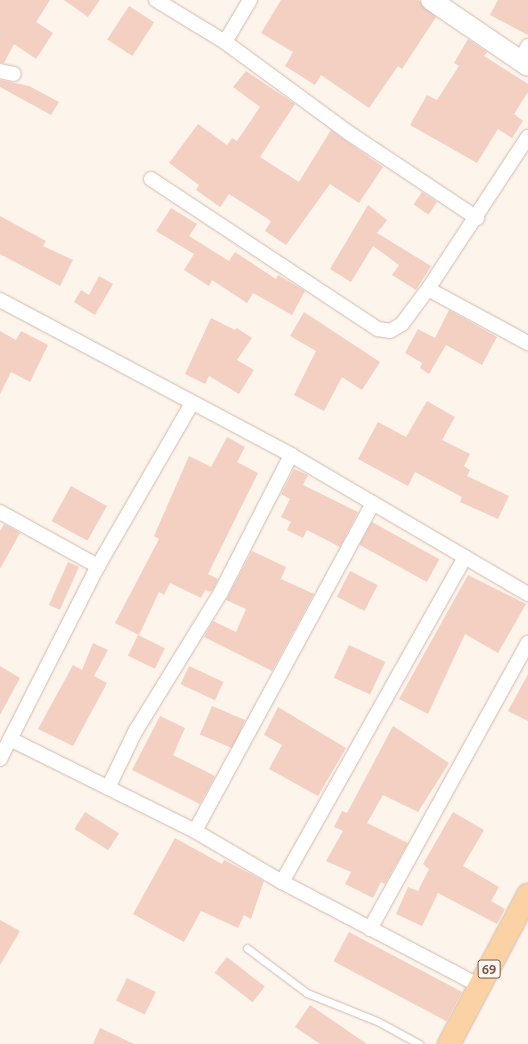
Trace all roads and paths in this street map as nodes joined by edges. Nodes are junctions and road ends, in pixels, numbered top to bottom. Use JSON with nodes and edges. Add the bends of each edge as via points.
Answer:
{"nodes":[{"id":1,"x":156,"y":0,"type":"edge"},
{"id":2,"x":250,"y":0,"type":"edge"},
{"id":3,"x":431,"y":0,"type":"edge"},
{"id":4,"x":225,"y":42,"type":"junction"},
{"id":5,"x":525,"y":58,"type":"edge"},
{"id":6,"x":0,"y":71,"type":"edge"},
{"id":7,"x":14,"y":74,"type":"dead end"},
{"id":8,"x":528,"y":137,"type":"edge"},
{"id":9,"x":151,"y":180,"type":"dead end"},
{"id":10,"x":477,"y":218,"type":"junction"},
{"id":11,"x":428,"y":289,"type":"junction"},
{"id":12,"x":0,"y":300,"type":"edge"},
{"id":13,"x":528,"y":343,"type":"edge"},
{"id":14,"x":192,"y":403,"type":"junction"},
{"id":15,"x":291,"y":456,"type":"junction"},
{"id":16,"x":373,"y":503,"type":"junction"},
{"id":17,"x":0,"y":512,"type":"edge"},
{"id":18,"x":465,"y":557,"type":"junction"},
{"id":19,"x":98,"y":566,"type":"junction"},
{"id":20,"x":528,"y":594,"type":"edge"},
{"id":21,"x":528,"y":643,"type":"edge"},
{"id":22,"x":10,"y":739,"type":"junction"},
{"id":23,"x":0,"y":759,"type":"edge"},
{"id":24,"x":108,"y":788,"type":"junction"},
{"id":25,"x":195,"y":831,"type":"junction"},
{"id":26,"x":282,"y":882,"type":"junction"},
{"id":27,"x":528,"y":895,"type":"edge"},
{"id":28,"x":370,"y":929,"type":"junction"},
{"id":29,"x":247,"y":948,"type":"dead end"},
{"id":30,"x":480,"y":986,"type":"junction"},
{"id":31,"x":420,"y":1044,"type":"edge"},
{"id":32,"x":449,"y":1044,"type":"edge"}],
"edges":[{"from":1,"to":4,"type":"street"},
{"from":2,"to":4,"type":"street"},
{"from":3,"to":5,"type":"street"},
{"from":4,"to":10,"type":"street","via":[[349,133]]},
{"from":6,"to":7,"type":"street"},
{"from":8,"to":10,"type":"street"},
{"from":9,"to":11,"type":"street","via":[[378,329],[390,331],[402,324]]},
{"from":10,"to":11,"type":"street"},
{"from":11,"to":13,"type":"street"},
{"from":12,"to":14,"type":"street"},
{"from":14,"to":15,"type":"street"},
{"from":14,"to":19,"type":"street"},
{"from":15,"to":16,"type":"street"},
{"from":15,"to":24,"type":"street","via":[[221,592],[135,732]]},
{"from":16,"to":18,"type":"street"},
{"from":16,"to":25,"type":"street"},
{"from":17,"to":19,"type":"street"},
{"from":18,"to":20,"type":"street"},
{"from":18,"to":26,"type":"street"},
{"from":19,"to":22,"type":"street"},
{"from":21,"to":28,"type":"street"},
{"from":22,"to":23,"type":"street"},
{"from":22,"to":24,"type":"street"},
{"from":24,"to":25,"type":"street"},
{"from":25,"to":26,"type":"street"},
{"from":26,"to":28,"type":"street"},
{"from":27,"to":30,"type":"main road","number":"69"},
{"from":28,"to":30,"type":"street"},
{"from":29,"to":31,"type":"lane","via":[[307,993],[379,1022]]},
{"from":30,"to":32,"type":"main road","number":"69"}]}
